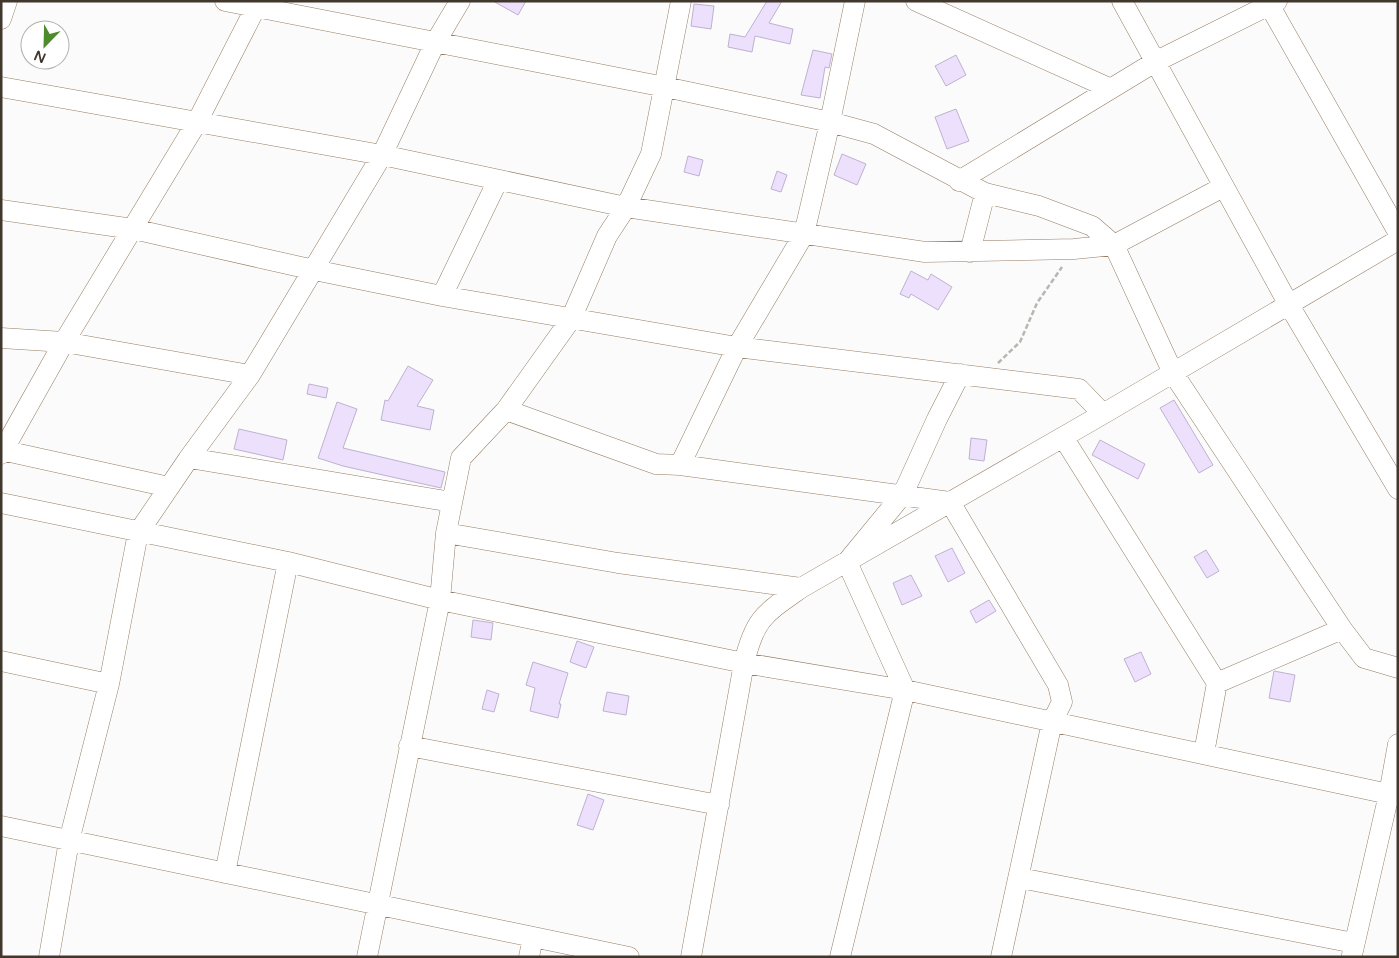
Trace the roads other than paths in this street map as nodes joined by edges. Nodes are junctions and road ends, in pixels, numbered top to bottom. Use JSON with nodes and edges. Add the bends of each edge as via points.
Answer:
{"nodes":[{"id":1,"x":7,"y":1,"type":"edge"},
{"id":2,"x":225,"y":1,"type":"edge"},
{"id":3,"x":460,"y":1,"type":"edge"},
{"id":4,"x":681,"y":1,"type":"edge"},
{"id":5,"x":855,"y":1,"type":"edge"},
{"id":6,"x":916,"y":1,"type":"edge"},
{"id":7,"x":1122,"y":1,"type":"edge"},
{"id":8,"x":1271,"y":3,"type":"edge"},
{"id":9,"x":257,"y":4,"type":"edge"},
{"id":10,"x":1,"y":19,"type":"edge"},
{"id":11,"x":435,"y":43,"type":"junction"},
{"id":12,"x":1155,"y":62,"type":"junction"},
{"id":13,"x":1,"y":87,"type":"edge"},
{"id":14,"x":665,"y":87,"type":"junction"},
{"id":15,"x":1109,"y":88,"type":"junction"},
{"id":16,"x":197,"y":122,"type":"junction"},
{"id":17,"x":830,"y":122,"type":"junction"},
{"id":18,"x":382,"y":155,"type":"junction"},
{"id":19,"x":498,"y":180,"type":"junction"},
{"id":20,"x":959,"y":181,"type":"junction"},
{"id":21,"x":1223,"y":187,"type":"junction"},
{"id":22,"x":984,"y":193,"type":"junction"},
{"id":23,"x":626,"y":207,"type":"junction"},
{"id":24,"x":1,"y":210,"type":"edge"},
{"id":25,"x":133,"y":229,"type":"junction"},
{"id":26,"x":1398,"y":232,"type":"edge"},
{"id":27,"x":804,"y":234,"type":"junction"},
{"id":28,"x":1398,"y":240,"type":"edge"},
{"id":29,"x":1114,"y":245,"type":"junction"},
{"id":30,"x":970,"y":252,"type":"junction"},
{"id":31,"x":314,"y":270,"type":"junction"},
{"id":32,"x":442,"y":296,"type":"junction"},
{"id":33,"x":1289,"y":305,"type":"junction"},
{"id":34,"x":571,"y":319,"type":"junction"},
{"id":35,"x":1,"y":338,"type":"edge"},
{"id":36,"x":64,"y":342,"type":"junction"},
{"id":37,"x":737,"y":347,"type":"junction"},
{"id":38,"x":1173,"y":373,"type":"junction"},
{"id":39,"x":960,"y":374,"type":"junction"},
{"id":40,"x":250,"y":375,"type":"junction"},
{"id":41,"x":506,"y":410,"type":"junction"},
{"id":42,"x":1103,"y":414,"type":"junction"},
{"id":43,"x":1063,"y":437,"type":"junction"},
{"id":44,"x":2,"y":451,"type":"edge"},
{"id":45,"x":189,"y":458,"type":"junction"},
{"id":46,"x":680,"y":464,"type":"junction"},
{"id":47,"x":169,"y":487,"type":"junction"},
{"id":48,"x":1398,"y":489,"type":"edge"},
{"id":49,"x":903,"y":494,"type":"junction"},
{"id":50,"x":452,"y":502,"type":"junction"},
{"id":51,"x":950,"y":502,"type":"junction"},
{"id":52,"x":1,"y":503,"type":"edge"},
{"id":53,"x":138,"y":533,"type":"junction"},
{"id":54,"x":446,"y":533,"type":"junction"},
{"id":55,"x":288,"y":562,"type":"junction"},
{"id":56,"x":847,"y":562,"type":"junction"},
{"id":57,"x":801,"y":588,"type":"junction"},
{"id":58,"x":440,"y":600,"type":"junction"},
{"id":59,"x":1342,"y":629,"type":"junction"},
{"id":60,"x":1,"y":661,"type":"edge"},
{"id":61,"x":744,"y":663,"type":"junction"},
{"id":62,"x":1398,"y":668,"type":"edge"},
{"id":63,"x":1217,"y":683,"type":"junction"},
{"id":64,"x":109,"y":684,"type":"junction"},
{"id":65,"x":905,"y":690,"type":"junction"},
{"id":66,"x":1052,"y":722,"type":"junction"},
{"id":67,"x":1398,"y":744,"type":"edge"},
{"id":68,"x":410,"y":746,"type":"junction"},
{"id":69,"x":1204,"y":753,"type":"junction"},
{"id":70,"x":1393,"y":795,"type":"edge"},
{"id":71,"x":719,"y":805,"type":"junction"},
{"id":72,"x":1,"y":826,"type":"edge"},
{"id":73,"x":69,"y":841,"type":"junction"},
{"id":74,"x":225,"y":873,"type":"junction"},
{"id":75,"x":1020,"y":878,"type":"junction"},
{"id":76,"x":378,"y":905,"type":"junction"},
{"id":77,"x":533,"y":937,"type":"junction"},
{"id":78,"x":1353,"y":950,"type":"edge"},
{"id":79,"x":49,"y":957,"type":"edge"},
{"id":80,"x":367,"y":957,"type":"edge"},
{"id":81,"x":529,"y":957,"type":"edge"},
{"id":82,"x":629,"y":957,"type":"edge"},
{"id":83,"x":691,"y":957,"type":"edge"},
{"id":84,"x":840,"y":957,"type":"edge"},
{"id":85,"x":1001,"y":957,"type":"edge"}],
"edges":[{"from":1,"to":10,"type":"street"},
{"from":2,"to":9,"type":"street"},
{"from":3,"to":11,"type":"street"},
{"from":4,"to":14,"type":"street"},
{"from":5,"to":17,"type":"street"},
{"from":6,"to":15,"type":"street"},
{"from":7,"to":12,"type":"street"},
{"from":8,"to":12,"type":"street"},
{"from":8,"to":26,"type":"street"},
{"from":9,"to":11,"type":"street"},
{"from":9,"to":16,"type":"street"},
{"from":11,"to":14,"type":"street"},
{"from":11,"to":18,"type":"street"},
{"from":12,"to":15,"type":"street"},
{"from":12,"to":21,"type":"street"},
{"from":13,"to":16,"type":"street"},
{"from":14,"to":17,"type":"street"},
{"from":14,"to":23,"type":"street","via":[[651,154]]},
{"from":15,"to":20,"type":"street"},
{"from":16,"to":18,"type":"street"},
{"from":16,"to":25,"type":"street"},
{"from":17,"to":20,"type":"street","via":[[874,134]]},
{"from":17,"to":27,"type":"street"},
{"from":18,"to":19,"type":"street"},
{"from":18,"to":31,"type":"street"},
{"from":19,"to":23,"type":"street"},
{"from":19,"to":32,"type":"street"},
{"from":20,"to":22,"type":"street"},
{"from":21,"to":29,"type":"street"},
{"from":21,"to":33,"type":"street"},
{"from":22,"to":29,"type":"street","via":[[1039,206],[1092,226]]},
{"from":22,"to":30,"type":"street"},
{"from":23,"to":27,"type":"street"},
{"from":23,"to":34,"type":"street","via":[[607,236]]},
{"from":24,"to":25,"type":"street"},
{"from":25,"to":31,"type":"street"},
{"from":25,"to":36,"type":"street"},
{"from":27,"to":30,"type":"street","via":[[925,252]]},
{"from":27,"to":37,"type":"street"},
{"from":28,"to":33,"type":"street"},
{"from":29,"to":30,"type":"street"},
{"from":29,"to":38,"type":"street"},
{"from":31,"to":32,"type":"street"},
{"from":31,"to":40,"type":"street"},
{"from":32,"to":34,"type":"street"},
{"from":33,"to":38,"type":"street"},
{"from":33,"to":48,"type":"street"},
{"from":34,"to":37,"type":"street"},
{"from":34,"to":41,"type":"street"},
{"from":35,"to":36,"type":"street"},
{"from":36,"to":40,"type":"street"},
{"from":36,"to":44,"type":"street"},
{"from":37,"to":39,"type":"street"},
{"from":37,"to":46,"type":"street"},
{"from":38,"to":42,"type":"street"},
{"from":38,"to":59,"type":"street"},
{"from":39,"to":42,"type":"street","via":[[1079,389]]},
{"from":39,"to":49,"type":"street"},
{"from":40,"to":45,"type":"street"},
{"from":41,"to":46,"type":"street","via":[[656,464]]},
{"from":41,"to":50,"type":"street","via":[[461,458]]},
{"from":42,"to":43,"type":"street"},
{"from":43,"to":51,"type":"street"},
{"from":43,"to":63,"type":"street"},
{"from":44,"to":47,"type":"street"},
{"from":45,"to":47,"type":"street"},
{"from":45,"to":50,"type":"street"},
{"from":46,"to":49,"type":"street"},
{"from":47,"to":53,"type":"street"},
{"from":49,"to":51,"type":"street"},
{"from":49,"to":56,"type":"street"},
{"from":50,"to":54,"type":"street"},
{"from":51,"to":56,"type":"street"},
{"from":51,"to":66,"type":"street","via":[[1058,685],[1062,702]]},
{"from":52,"to":53,"type":"street"},
{"from":53,"to":55,"type":"street"},
{"from":53,"to":64,"type":"street"},
{"from":54,"to":57,"type":"street","via":[[618,563]]},
{"from":54,"to":58,"type":"street"},
{"from":55,"to":58,"type":"street"},
{"from":55,"to":74,"type":"street"},
{"from":56,"to":57,"type":"street"},
{"from":56,"to":65,"type":"street"},
{"from":57,"to":61,"type":"street","via":[[765,613],[750,638]]},
{"from":58,"to":61,"type":"street"},
{"from":58,"to":68,"type":"street"},
{"from":59,"to":62,"type":"street","via":[[1364,658]]},
{"from":59,"to":63,"type":"street"},
{"from":60,"to":64,"type":"street"},
{"from":61,"to":65,"type":"street"},
{"from":61,"to":71,"type":"street"},
{"from":63,"to":69,"type":"street"},
{"from":64,"to":73,"type":"street"},
{"from":65,"to":66,"type":"street"},
{"from":65,"to":84,"type":"street"},
{"from":66,"to":69,"type":"street"},
{"from":66,"to":75,"type":"street"},
{"from":67,"to":70,"type":"street"},
{"from":68,"to":71,"type":"street"},
{"from":68,"to":76,"type":"street"},
{"from":69,"to":70,"type":"street"},
{"from":70,"to":78,"type":"street"},
{"from":71,"to":83,"type":"street"},
{"from":72,"to":73,"type":"street"},
{"from":73,"to":74,"type":"street"},
{"from":73,"to":79,"type":"street"},
{"from":74,"to":76,"type":"street"},
{"from":75,"to":78,"type":"street"},
{"from":75,"to":85,"type":"street"},
{"from":76,"to":77,"type":"street"},
{"from":76,"to":80,"type":"street"},
{"from":77,"to":81,"type":"street"},
{"from":77,"to":82,"type":"street"}]}
